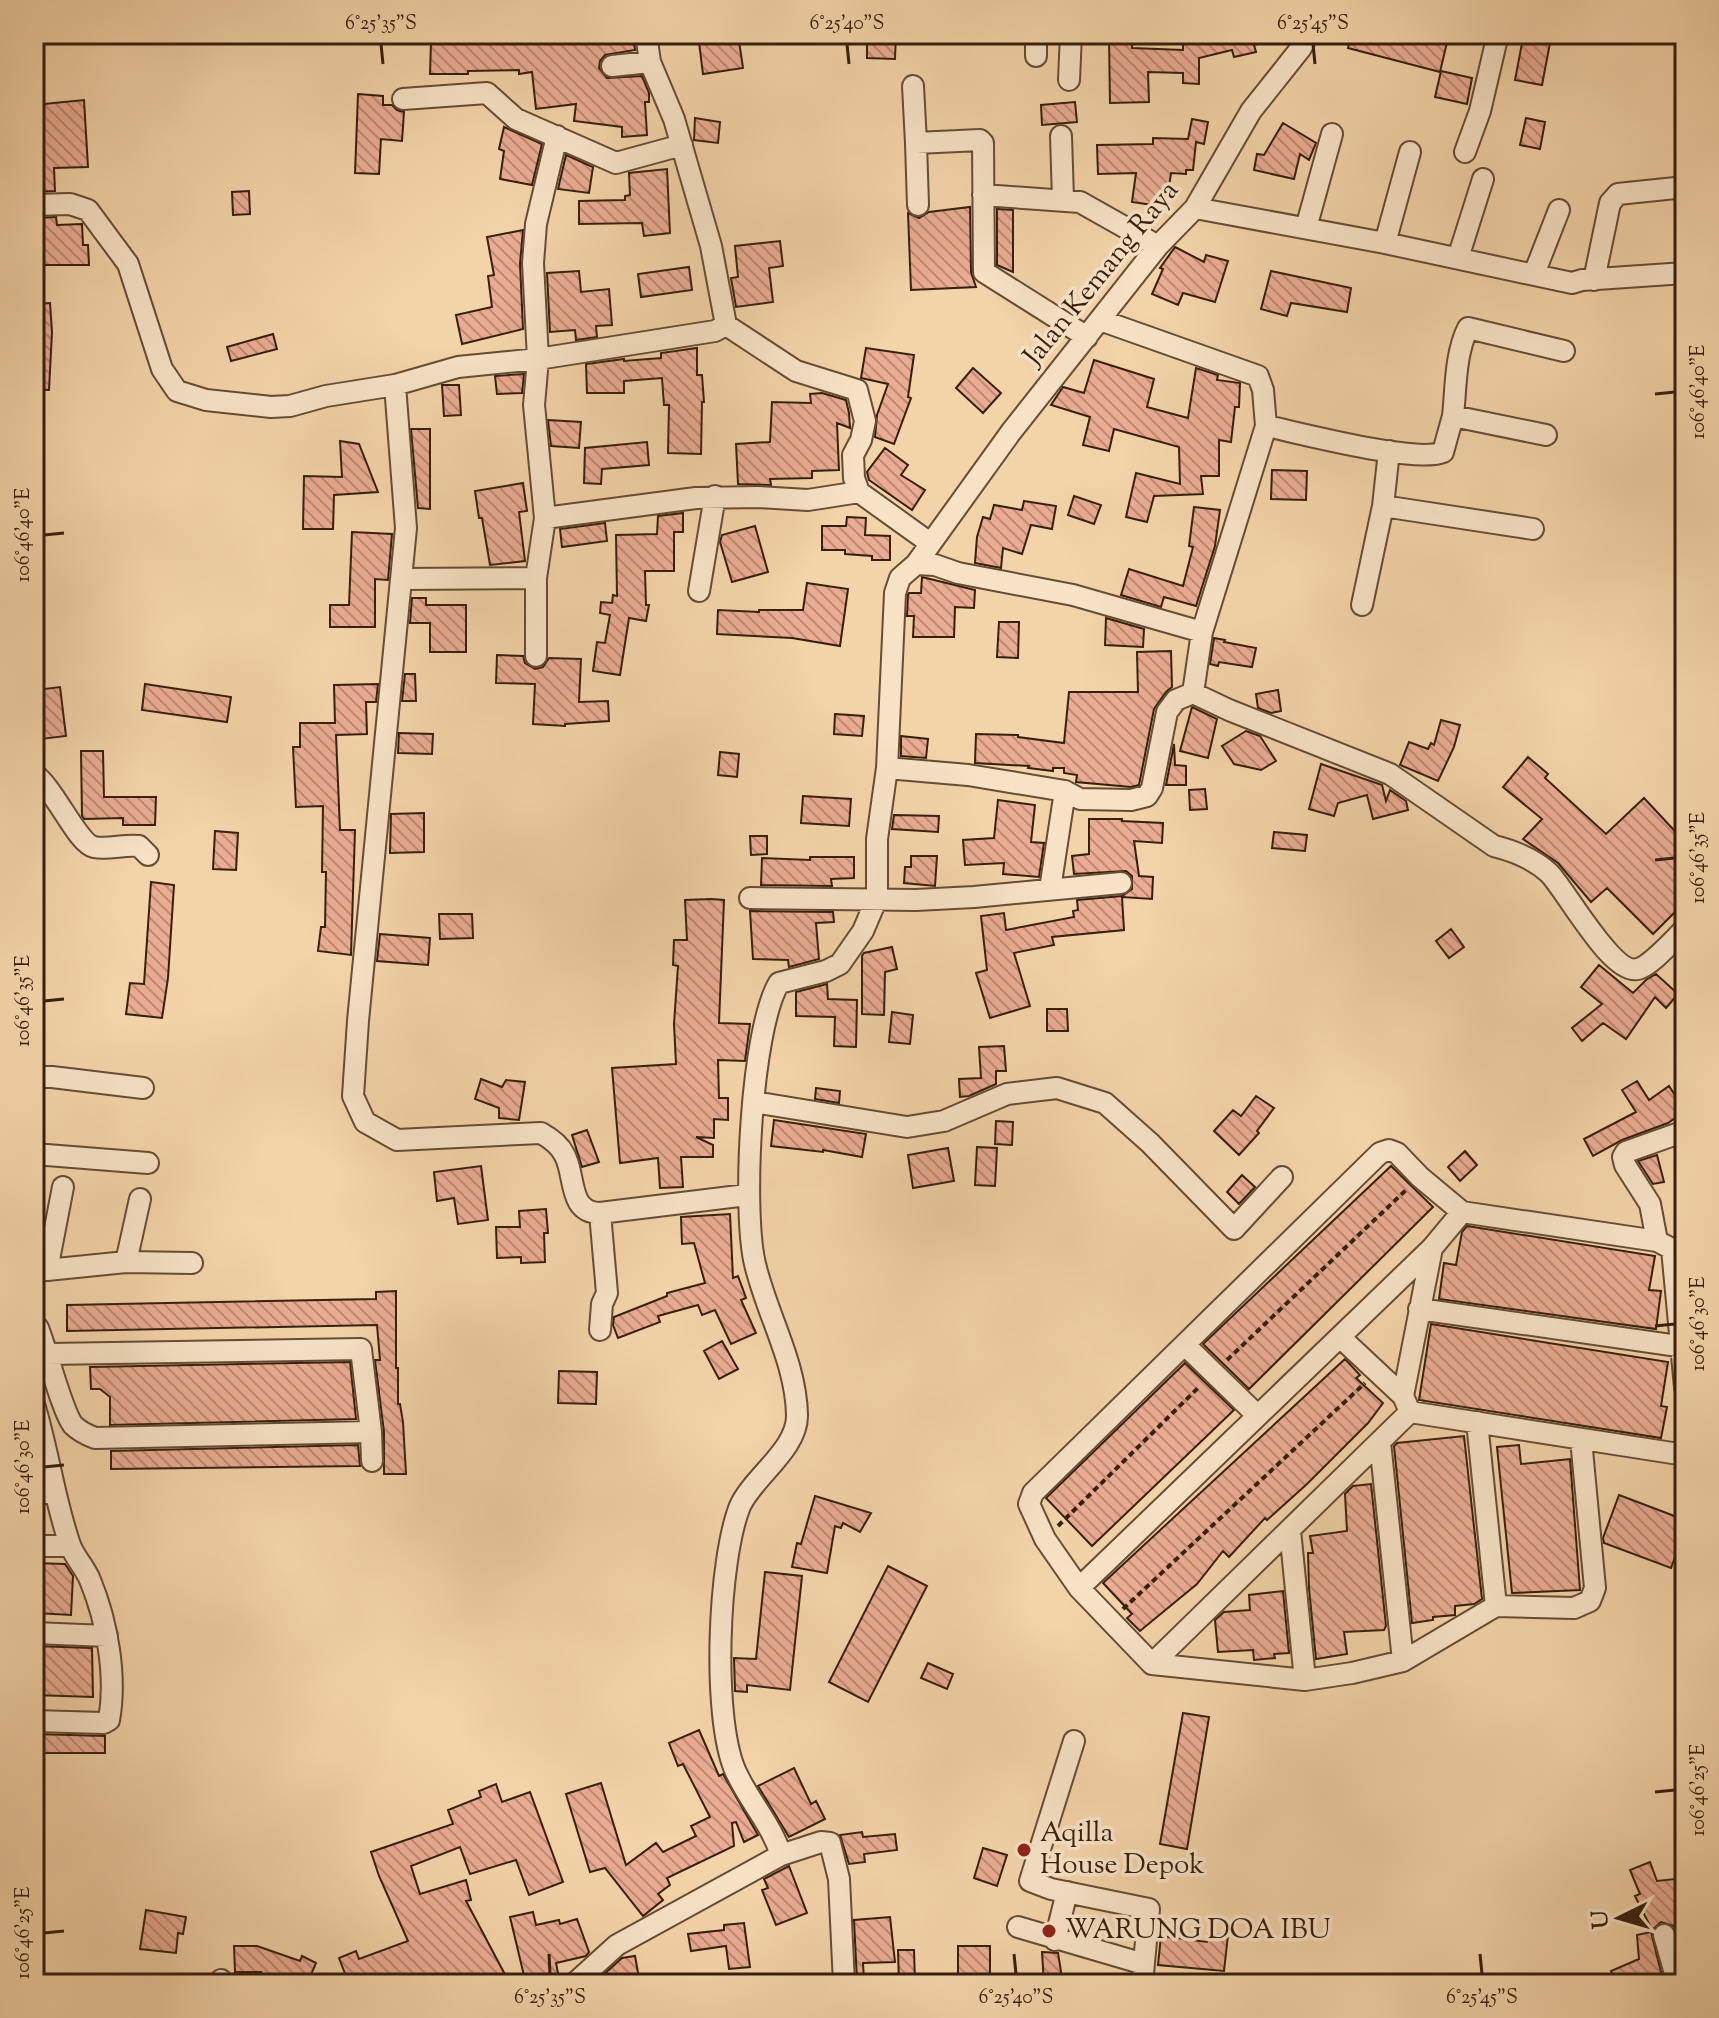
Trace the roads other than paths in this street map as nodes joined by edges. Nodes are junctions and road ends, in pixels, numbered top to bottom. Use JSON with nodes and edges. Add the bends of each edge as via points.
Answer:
{"nodes":[{"id":1,"x":646,"y":34,"type":"edge"},
{"id":2,"x":1036,"y":34,"type":"edge"},
{"id":3,"x":1071,"y":34,"type":"edge"},
{"id":4,"x":1308,"y":34,"type":"edge"},
{"id":5,"x":1498,"y":34,"type":"edge"},
{"id":6,"x":1036,"y":56,"type":"dead end"},
{"id":7,"x":650,"y":62,"type":"junction"},
{"id":8,"x":612,"y":66,"type":"dead end"},
{"id":9,"x":1069,"y":80,"type":"dead end"},
{"id":10,"x":913,"y":86,"type":"dead end"},
{"id":11,"x":403,"y":99,"type":"dead end"},
{"id":12,"x":1332,"y":134,"type":"dead end"},
{"id":13,"x":557,"y":136,"type":"junction"},
{"id":14,"x":1061,"y":136,"type":"dead end"},
{"id":15,"x":916,"y":143,"type":"junction"},
{"id":16,"x":682,"y":145,"type":"junction"},
{"id":17,"x":1410,"y":152,"type":"dead end"},
{"id":18,"x":1465,"y":152,"type":"dead end"},
{"id":19,"x":1483,"y":179,"type":"dead end"},
{"id":20,"x":1685,"y":187,"type":"edge"},
{"id":21,"x":983,"y":195,"type":"junction"},
{"id":22,"x":1063,"y":199,"type":"junction"},
{"id":23,"x":34,"y":205,"type":"edge"},
{"id":24,"x":918,"y":205,"type":"dead end"},
{"id":25,"x":1195,"y":208,"type":"junction"},
{"id":26,"x":1559,"y":210,"type":"dead end"},
{"id":27,"x":1306,"y":228,"type":"junction"},
{"id":28,"x":1385,"y":243,"type":"junction"},
{"id":29,"x":1158,"y":246,"type":"junction"},
{"id":30,"x":1458,"y":258,"type":"junction"},
{"id":31,"x":1685,"y":273,"type":"edge"},
{"id":32,"x":1534,"y":274,"type":"junction"},
{"id":33,"x":1594,"y":280,"type":"junction"},
{"id":34,"x":1100,"y":320,"type":"junction"},
{"id":35,"x":726,"y":325,"type":"junction"},
{"id":36,"x":1087,"y":337,"type":"junction"},
{"id":37,"x":1564,"y":351,"type":"dead end"},
{"id":38,"x":538,"y":359,"type":"junction"},
{"id":39,"x":395,"y":385,"type":"junction"},
{"id":40,"x":1453,"y":416,"type":"junction"},
{"id":41,"x":1266,"y":426,"type":"junction"},
{"id":42,"x":1546,"y":435,"type":"dead end"},
{"id":43,"x":1389,"y":451,"type":"junction"},
{"id":44,"x":859,"y":492,"type":"junction"},
{"id":45,"x":715,"y":496,"type":"junction"},
{"id":46,"x":1383,"y":506,"type":"junction"},
{"id":47,"x":545,"y":518,"type":"junction"},
{"id":48,"x":1533,"y":529,"type":"dead end"},
{"id":49,"x":930,"y":543,"type":"junction"},
{"id":50,"x":916,"y":564,"type":"junction"},
{"id":51,"x":536,"y":578,"type":"junction"},
{"id":52,"x":402,"y":579,"type":"junction"},
{"id":53,"x":699,"y":591,"type":"dead end"},
{"id":54,"x":1362,"y":605,"type":"dead end"},
{"id":55,"x":1202,"y":632,"type":"junction"},
{"id":56,"x":536,"y":656,"type":"dead end"},
{"id":57,"x":1193,"y":693,"type":"junction"},
{"id":58,"x":887,"y":768,"type":"junction"},
{"id":59,"x":34,"y":774,"type":"edge"},
{"id":60,"x":1065,"y":791,"type":"junction"},
{"id":61,"x":148,"y":855,"type":"dead end"},
{"id":62,"x":1121,"y":883,"type":"dead end"},
{"id":63,"x":1050,"y":889,"type":"junction"},
{"id":64,"x":750,"y":898,"type":"dead end"},
{"id":65,"x":877,"y":898,"type":"junction"},
{"id":66,"x":1685,"y":929,"type":"edge"},
{"id":67,"x":34,"y":1077,"type":"edge"},
{"id":68,"x":143,"y":1088,"type":"dead end"},
{"id":69,"x":754,"y":1102,"type":"junction"},
{"id":70,"x":1685,"y":1131,"type":"edge"},
{"id":71,"x":34,"y":1154,"type":"edge"},
{"id":72,"x":148,"y":1163,"type":"dead end"},
{"id":73,"x":1282,"y":1177,"type":"dead end"},
{"id":74,"x":63,"y":1187,"type":"dead end"},
{"id":75,"x":747,"y":1195,"type":"junction"},
{"id":76,"x":140,"y":1199,"type":"dead end"},
{"id":77,"x":1462,"y":1212,"type":"junction"},
{"id":78,"x":600,"y":1213,"type":"junction"},
{"id":79,"x":1671,"y":1245,"type":"edge"},
{"id":80,"x":1432,"y":1248,"type":"junction"},
{"id":81,"x":126,"y":1262,"type":"junction"},
{"id":82,"x":192,"y":1263,"type":"dead end"},
{"id":83,"x":40,"y":1270,"type":"edge"},
{"id":84,"x":1419,"y":1309,"type":"junction"},
{"id":85,"x":34,"y":1328,"type":"edge"},
{"id":86,"x":600,"y":1330,"type":"dead end"},
{"id":87,"x":1340,"y":1337,"type":"junction"},
{"id":88,"x":1185,"y":1345,"type":"junction"},
{"id":89,"x":1684,"y":1347,"type":"edge"},
{"id":90,"x":49,"y":1354,"type":"junction"},
{"id":91,"x":1685,"y":1387,"type":"edge"},
{"id":92,"x":1407,"y":1404,"type":"junction"},
{"id":93,"x":34,"y":1407,"type":"edge"},
{"id":94,"x":1257,"y":1415,"type":"junction"},
{"id":95,"x":1477,"y":1422,"type":"junction"},
{"id":96,"x":371,"y":1432,"type":"junction"},
{"id":97,"x":1581,"y":1439,"type":"junction"},
{"id":98,"x":1380,"y":1442,"type":"junction"},
{"id":99,"x":1685,"y":1455,"type":"edge"},
{"id":100,"x":372,"y":1461,"type":"dead end"},
{"id":101,"x":44,"y":1492,"type":"edge"},
{"id":102,"x":1290,"y":1530,"type":"junction"},
{"id":103,"x":34,"y":1546,"type":"edge"},
{"id":104,"x":70,"y":1546,"type":"junction"},
{"id":105,"x":1079,"y":1588,"type":"junction"},
{"id":106,"x":1496,"y":1606,"type":"junction"},
{"id":107,"x":34,"y":1633,"type":"edge"},
{"id":108,"x":107,"y":1636,"type":"junction"},
{"id":109,"x":1403,"y":1661,"type":"junction"},
{"id":110,"x":1152,"y":1664,"type":"junction"},
{"id":111,"x":1305,"y":1680,"type":"junction"},
{"id":112,"x":34,"y":1721,"type":"edge"},
{"id":113,"x":1074,"y":1741,"type":"dead end"},
{"id":114,"x":781,"y":1855,"type":"junction"},
{"id":115,"x":1067,"y":1892,"type":"junction"},
{"id":116,"x":1018,"y":1927,"type":"dead end"},
{"id":117,"x":1664,"y":1935,"type":"dead end"},
{"id":118,"x":1055,"y":1940,"type":"junction"},
{"id":119,"x":1143,"y":1974,"type":"edge"},
{"id":120,"x":574,"y":1984,"type":"edge"},
{"id":121,"x":844,"y":1984,"type":"edge"},
{"id":122,"x":1678,"y":1984,"type":"edge"}],
"edges":[{"from":1,"to":7,"type":"street"},
{"from":2,"to":6,"type":"street"},
{"from":3,"to":9,"type":"street"},
{"from":4,"to":25,"type":"street","name":"Jalan Kemang Raya","via":[[1251,111]]},
{"from":5,"to":18,"type":"street"},
{"from":7,"to":8,"type":"street"},
{"from":7,"to":16,"type":"street"},
{"from":10,"to":15,"type":"street"},
{"from":11,"to":13,"type":"street","via":[[487,93],[516,119]]},
{"from":12,"to":27,"type":"street"},
{"from":13,"to":16,"type":"street","via":[[616,163]]},
{"from":13,"to":38,"type":"street","via":[[534,241]]},
{"from":14,"to":22,"type":"street"},
{"from":15,"to":21,"type":"street","via":[[980,140]]},
{"from":15,"to":24,"type":"street"},
{"from":16,"to":35,"type":"street","via":[[711,246]]},
{"from":17,"to":28,"type":"street"},
{"from":19,"to":30,"type":"street"},
{"from":20,"to":33,"type":"street","via":[[1618,194],[1610,203]]},
{"from":21,"to":22,"type":"street"},
{"from":21,"to":36,"type":"street","via":[[984,272]]},
{"from":22,"to":29,"type":"street","via":[[1080,202]]},
{"from":23,"to":39,"type":"street","via":[[70,204],[88,210],[110,236],[128,264],[162,369],[177,391],[206,400],[271,407]]},
{"from":25,"to":27,"type":"street"},
{"from":25,"to":29,"type":"street","name":"Jalan Kemang Raya"},
{"from":26,"to":32,"type":"street"},
{"from":27,"to":28,"type":"street"},
{"from":28,"to":30,"type":"street"},
{"from":29,"to":34,"type":"street","name":"Jalan Kemang Raya"},
{"from":30,"to":32,"type":"street"},
{"from":31,"to":33,"type":"street"},
{"from":32,"to":33,"type":"street","via":[[1572,283]]},
{"from":34,"to":36,"type":"street","name":"Jalan Kemang Raya"},
{"from":34,"to":41,"type":"street","via":[[1258,376]]},
{"from":35,"to":38,"type":"street","via":[[698,335]]},
{"from":35,"to":44,"type":"street","via":[[796,371],[857,390],[865,421],[853,455]]},
{"from":36,"to":49,"type":"street","name":"Jalan Kemang Raya"},
{"from":37,"to":40,"type":"street","via":[[1468,328]]},
{"from":38,"to":39,"type":"street","via":[[458,367]]},
{"from":38,"to":47,"type":"street","via":[[534,405]]},
{"from":39,"to":52,"type":"street","via":[[406,528]]},
{"from":40,"to":42,"type":"street"},
{"from":40,"to":43,"type":"street","via":[[1443,452],[1435,456]]},
{"from":41,"to":43,"type":"street"},
{"from":41,"to":55,"type":"street"},
{"from":43,"to":46,"type":"street"},
{"from":44,"to":45,"type":"street","via":[[808,500]]},
{"from":44,"to":49,"type":"street"},
{"from":45,"to":47,"type":"street"},
{"from":45,"to":53,"type":"street"},
{"from":46,"to":48,"type":"street"},
{"from":46,"to":54,"type":"street"},
{"from":47,"to":51,"type":"street"},
{"from":49,"to":50,"type":"street","name":"Jalan Kemang Raya"},
{"from":50,"to":55,"type":"street","via":[[1073,595]]},
{"from":50,"to":58,"type":"street","name":"Jalan Kemang Raya","via":[[900,578],[895,593]]},
{"from":51,"to":52,"type":"street"},
{"from":51,"to":56,"type":"street"},
{"from":52,"to":78,"type":"street","via":[[353,1096],[365,1122],[397,1140],[541,1133],[563,1151],[575,1197],[584,1208]]},
{"from":55,"to":57,"type":"street"},
{"from":57,"to":60,"type":"street","via":[[1176,700],[1167,712],[1147,796],[1080,799]]},
{"from":57,"to":66,"type":"street","via":[[1390,774],[1494,846],[1546,870],[1598,941],[1630,969],[1646,965]]},
{"from":58,"to":60,"type":"street"},
{"from":58,"to":65,"type":"street","name":"Jalan Kemang Raya","via":[[877,839]]},
{"from":59,"to":61,"type":"street","via":[[51,789],[83,840],[92,846],[139,846]]},
{"from":60,"to":63,"type":"street"},
{"from":62,"to":63,"type":"street"},
{"from":63,"to":65,"type":"street","via":[[974,897]]},
{"from":64,"to":65,"type":"street"},
{"from":65,"to":69,"type":"street","via":[[840,964],[779,983],[763,1037]]},
{"from":67,"to":68,"type":"street"},
{"from":69,"to":73,"type":"street","via":[[907,1127],[944,1121],[1007,1094],[1057,1088],[1105,1103],[1234,1229]]},
{"from":69,"to":75,"type":"street"},
{"from":70,"to":79,"type":"street","via":[[1623,1157]]},
{"from":71,"to":72,"type":"street"},
{"from":74,"to":83,"type":"street"},
{"from":75,"to":78,"type":"street"},
{"from":75,"to":114,"type":"street","via":[[755,1265],[788,1362],[798,1420],[736,1518],[723,1623],[723,1720],[734,1769]]},
{"from":76,"to":81,"type":"street"},
{"from":77,"to":79,"type":"street"},
{"from":77,"to":80,"type":"street"},
{"from":77,"to":88,"type":"street","via":[[1397,1153],[1380,1153]]},
{"from":78,"to":86,"type":"street","via":[[607,1293]]},
{"from":79,"to":89,"type":"street"},
{"from":80,"to":84,"type":"street"},
{"from":80,"to":87,"type":"street"},
{"from":81,"to":82,"type":"street"},
{"from":81,"to":83,"type":"street"},
{"from":84,"to":89,"type":"street"},
{"from":84,"to":92,"type":"street"},
{"from":85,"to":90,"type":"street"},
{"from":87,"to":92,"type":"street"},
{"from":87,"to":94,"type":"street"},
{"from":88,"to":94,"type":"street"},
{"from":88,"to":105,"type":"street","via":[[1033,1493],[1029,1504],[1045,1539]]},
{"from":89,"to":91,"type":"street"},
{"from":90,"to":96,"type":"street","via":[[73,1424],[95,1438]]},
{"from":90,"to":96,"type":"street","via":[[361,1349]]},
{"from":92,"to":95,"type":"street"},
{"from":92,"to":98,"type":"street"},
{"from":93,"to":101,"type":"street"},
{"from":94,"to":105,"type":"street"},
{"from":95,"to":97,"type":"street"},
{"from":95,"to":106,"type":"street"},
{"from":96,"to":100,"type":"street"},
{"from":97,"to":99,"type":"street"},
{"from":97,"to":106,"type":"street","via":[[1595,1588],[1590,1601],[1574,1608]]},
{"from":98,"to":102,"type":"street"},
{"from":98,"to":109,"type":"street"},
{"from":101,"to":104,"type":"street"},
{"from":102,"to":110,"type":"street"},
{"from":102,"to":111,"type":"street"},
{"from":103,"to":104,"type":"street"},
{"from":104,"to":108,"type":"street","via":[[90,1579]]},
{"from":105,"to":110,"type":"street"},
{"from":106,"to":109,"type":"street"},
{"from":107,"to":108,"type":"street"},
{"from":108,"to":112,"type":"street","via":[[109,1720]]},
{"from":109,"to":111,"type":"street"},
{"from":110,"to":111,"type":"street"},
{"from":113,"to":115,"type":"street","via":[[1030,1881]]},
{"from":114,"to":120,"type":"street","via":[[617,1945]]},
{"from":114,"to":121,"type":"street","via":[[830,1843],[839,1879]]},
{"from":115,"to":118,"type":"street"},
{"from":115,"to":119,"type":"street","via":[[1149,1909]]},
{"from":116,"to":118,"type":"street"},
{"from":117,"to":122,"type":"street"},
{"from":118,"to":119,"type":"street"}]}
